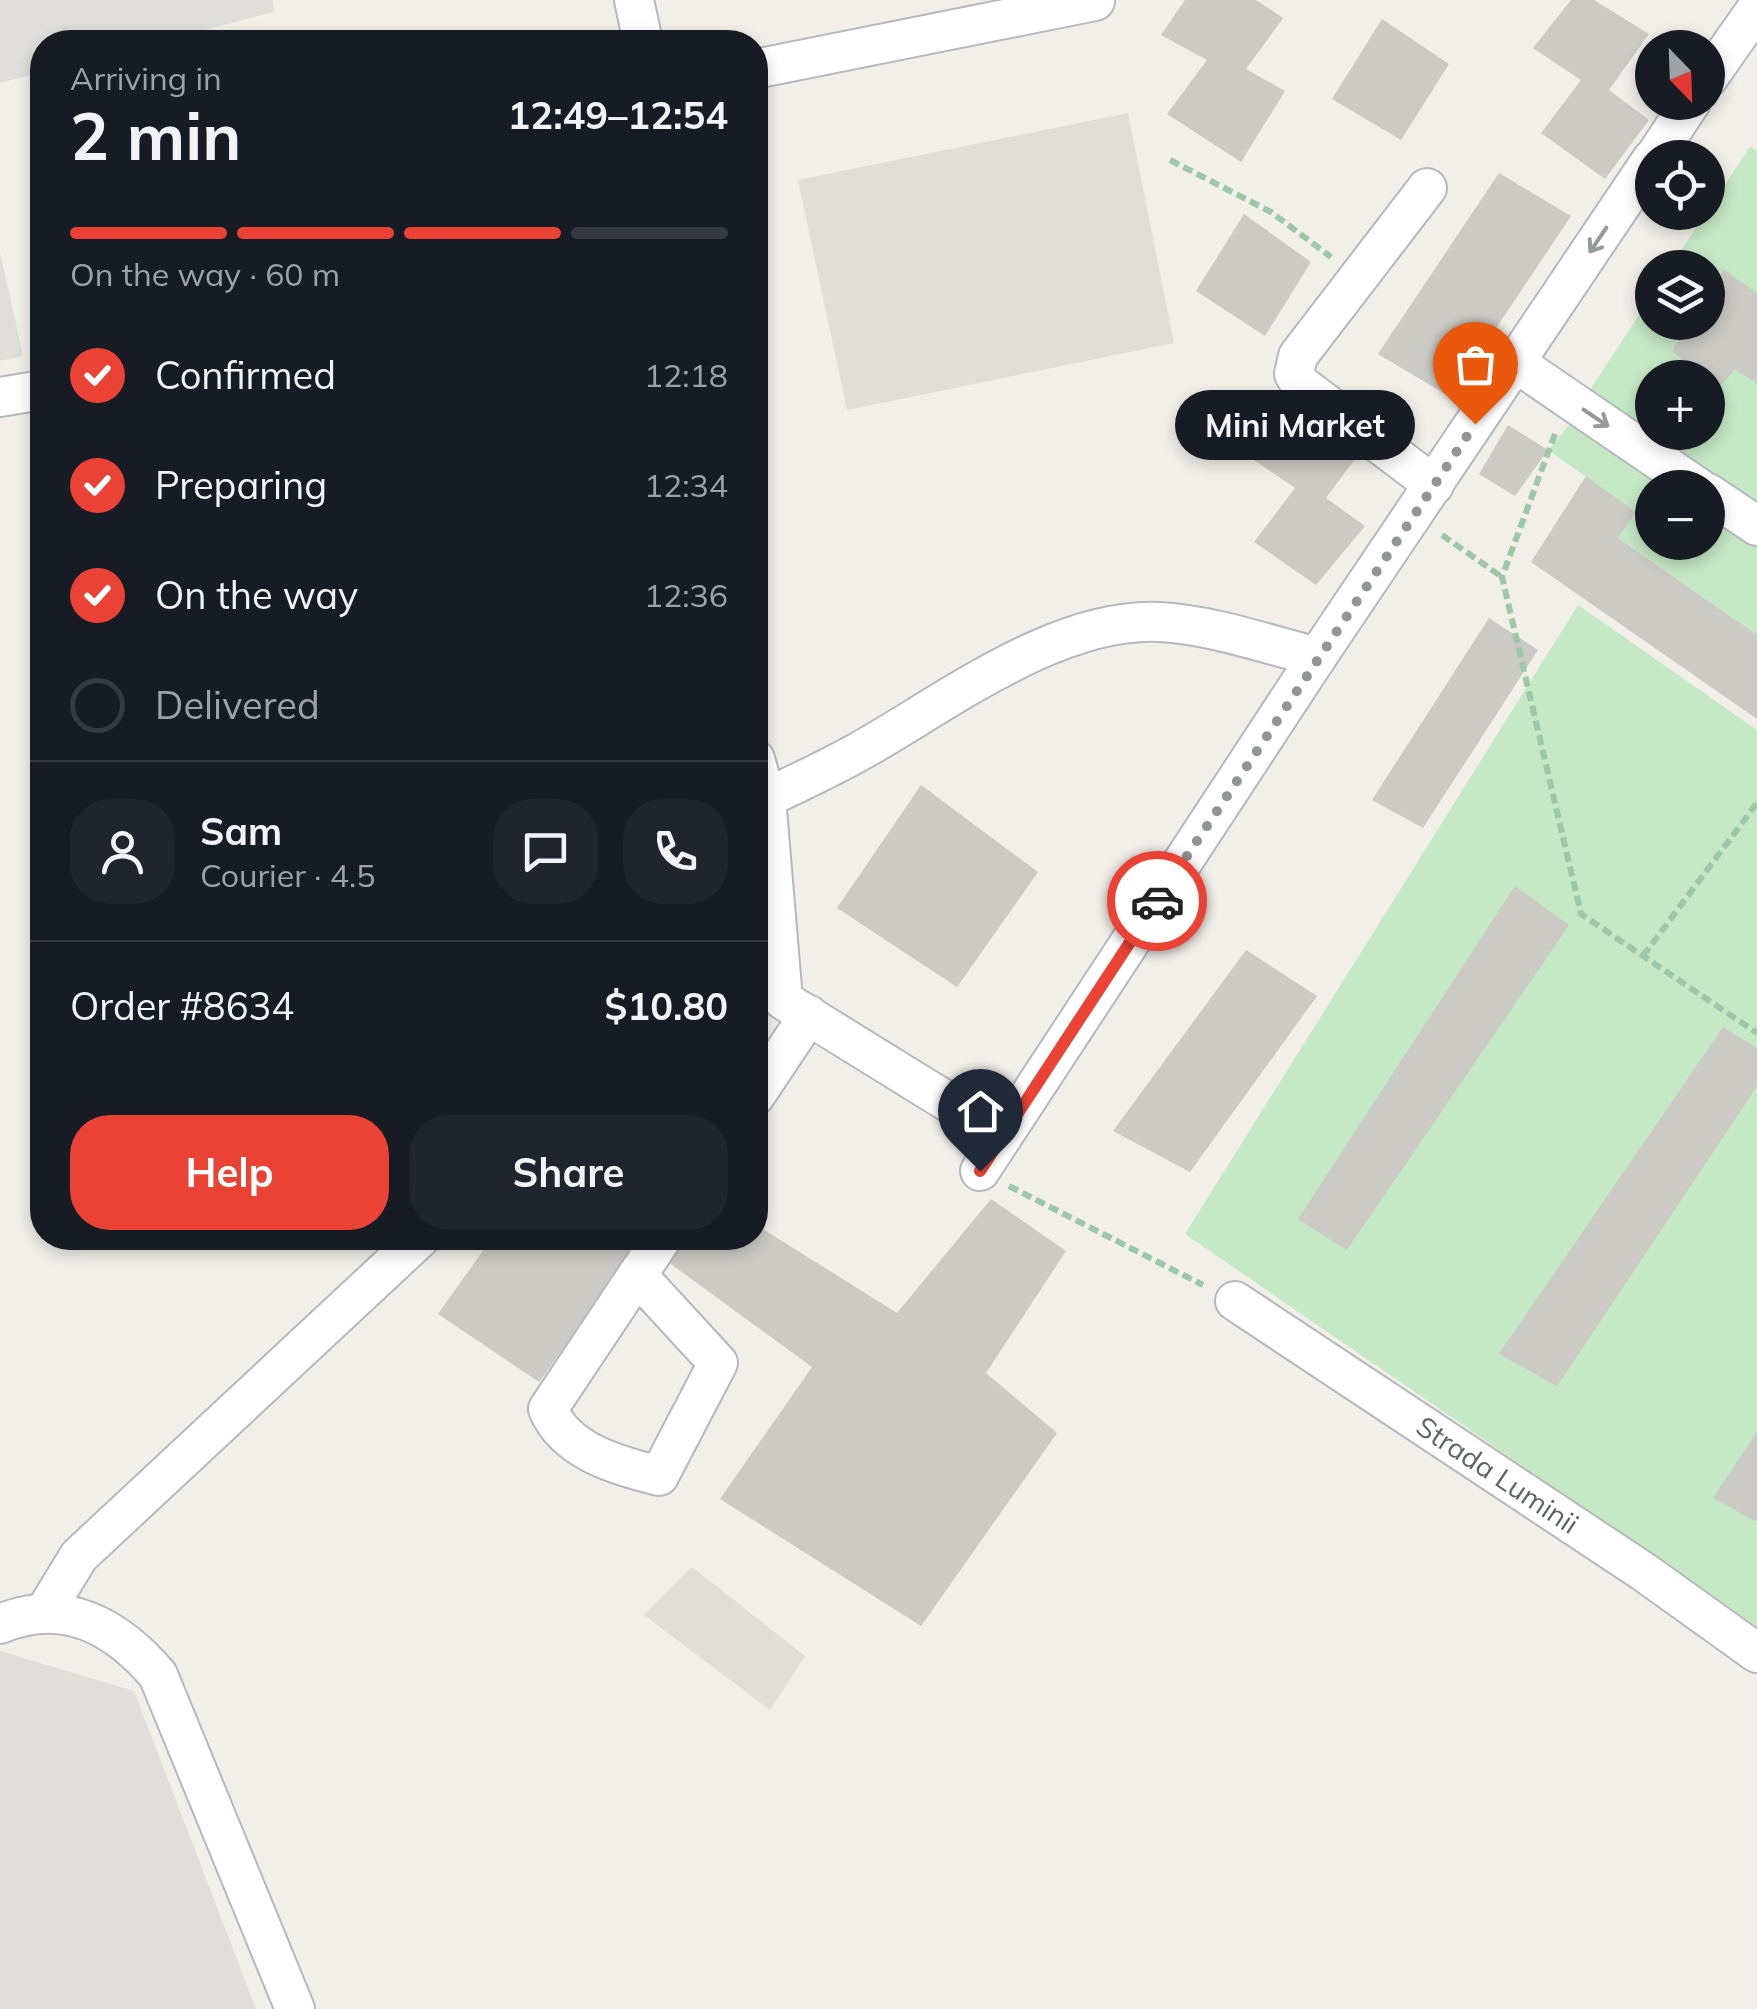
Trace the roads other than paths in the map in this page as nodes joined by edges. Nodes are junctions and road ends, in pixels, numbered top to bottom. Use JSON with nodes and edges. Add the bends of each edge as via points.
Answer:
{"nodes":[{"id":1,"x":634,"y":0,"type":"edge"},
{"id":2,"x":1096,"y":1,"type":"edge"},
{"id":3,"x":1757,"y":8,"type":"edge"},
{"id":4,"x":971,"y":12,"type":"edge"},
{"id":5,"x":641,"y":30,"type":"edge"},
{"id":6,"x":1725,"y":54,"type":"edge"},
{"id":7,"x":768,"y":66,"type":"edge"},
{"id":8,"x":1635,"y":185,"type":"edge"},
{"id":9,"x":1427,"y":188,"type":"dead end"},
{"id":10,"x":1516,"y":363,"type":"junction"},
{"id":11,"x":30,"y":392,"type":"edge"},
{"id":12,"x":0,"y":397,"type":"edge"},
{"id":13,"x":1673,"y":470,"type":"edge"},
{"id":14,"x":1424,"y":500,"type":"junction"},
{"id":15,"x":1725,"y":504,"type":"edge"},
{"id":16,"x":1757,"y":526,"type":"edge"},
{"id":17,"x":1316,"y":657,"type":"junction"},
{"id":18,"x":768,"y":797,"type":"edge"},
{"id":19,"x":768,"y":920,"type":"edge"},
{"id":20,"x":808,"y":1016,"type":"junction"},
{"id":21,"x":768,"y":1076,"type":"edge"},
{"id":22,"x":1003,"y":1136,"type":"junction"},
{"id":23,"x":980,"y":1171,"type":"road end"},
{"id":24,"x":407,"y":1250,"type":"edge"},
{"id":25,"x":654,"y":1250,"type":"edge"},
{"id":26,"x":637,"y":1275,"type":"junction"},
{"id":27,"x":1235,"y":1301,"type":"road end"},
{"id":28,"x":46,"y":1610,"type":"junction"},
{"id":29,"x":0,"y":1624,"type":"edge"},
{"id":30,"x":1757,"y":1653,"type":"edge"},
{"id":31,"x":295,"y":2009,"type":"edge"}],
"edges":[{"from":1,"to":5,"type":"street"},
{"from":2,"to":4,"type":"street"},
{"from":3,"to":6,"type":"street"},
{"from":4,"to":7,"type":"street"},
{"from":8,"to":10,"type":"street","one_way":true},
{"from":9,"to":14,"type":"street","via":[[1298,356],[1294,374]]},
{"from":10,"to":13,"type":"street","one_way":true},
{"from":10,"to":14,"type":"street"},
{"from":11,"to":12,"type":"street"},
{"from":14,"to":17,"type":"street"},
{"from":15,"to":16,"type":"street"},
{"from":17,"to":18,"type":"street","via":[[1206,628],[1158,622],[1108,627],[1012,662]]},
{"from":17,"to":22,"type":"street"},
{"from":19,"to":20,"type":"street","via":[[783,1000]]},
{"from":20,"to":21,"type":"street"},
{"from":20,"to":22,"type":"street"},
{"from":22,"to":23,"type":"street"},
{"from":24,"to":28,"type":"street","via":[[78,1556]]},
{"from":25,"to":26,"type":"street"},
{"from":26,"to":26,"type":"street","via":[[548,1409],[555,1424],[602,1461],[659,1476],[718,1363]]},
{"from":27,"to":30,"type":"street","name":"Strada Luminii"},
{"from":28,"to":29,"type":"street"},
{"from":28,"to":31,"type":"street","via":[[97,1624],[132,1646],[158,1675]]}]}
